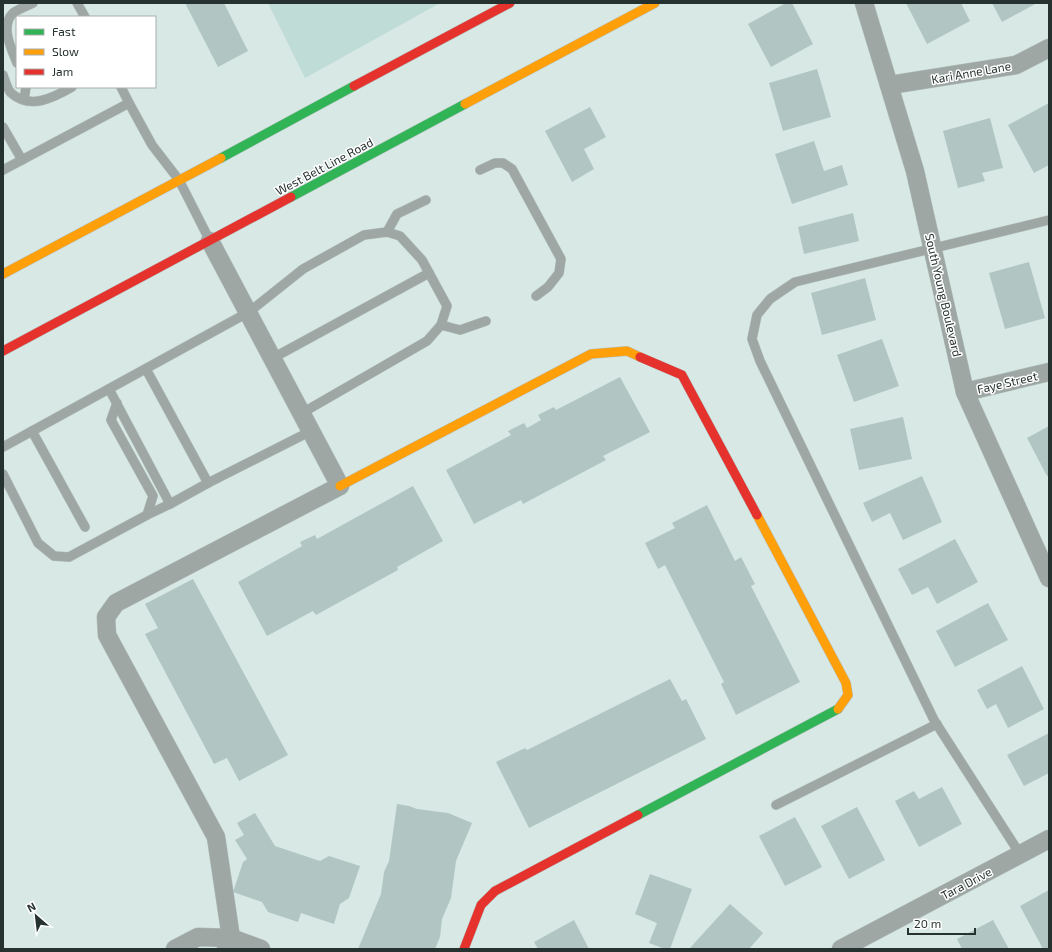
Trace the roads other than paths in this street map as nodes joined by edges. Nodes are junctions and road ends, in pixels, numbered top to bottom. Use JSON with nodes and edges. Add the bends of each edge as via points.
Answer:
{"nodes":[{"id":1,"x":33,"y":3,"type":"edge"},
{"id":2,"x":77,"y":3,"type":"edge"},
{"id":3,"x":510,"y":3,"type":"edge"},
{"id":4,"x":655,"y":3,"type":"edge"},
{"id":5,"x":864,"y":3,"type":"edge"},
{"id":6,"x":84,"y":16,"type":"edge"},
{"id":7,"x":1049,"y":48,"type":"edge"},
{"id":8,"x":16,"y":61,"type":"edge"},
{"id":9,"x":3,"y":75,"type":"edge"},
{"id":10,"x":890,"y":85,"type":"junction"},
{"id":11,"x":26,"y":88,"type":"edge"},
{"id":12,"x":70,"y":88,"type":"edge"},
{"id":13,"x":122,"y":88,"type":"edge"},
{"id":14,"x":24,"y":100,"type":"junction"},
{"id":15,"x":129,"y":103,"type":"junction"},
{"id":16,"x":3,"y":127,"type":"edge"},
{"id":17,"x":22,"y":160,"type":"junction"},
{"id":18,"x":3,"y":170,"type":"edge"},
{"id":19,"x":480,"y":170,"type":"dead end"},
{"id":20,"x":179,"y":180,"type":"junction"},
{"id":21,"x":426,"y":200,"type":"dead end"},
{"id":22,"x":1049,"y":220,"type":"edge"},
{"id":23,"x":386,"y":232,"type":"junction"},
{"id":24,"x":210,"y":241,"type":"junction"},
{"id":25,"x":933,"y":248,"type":"junction"},
{"id":26,"x":429,"y":273,"type":"junction"},
{"id":27,"x":3,"y":274,"type":"edge"},
{"id":28,"x":536,"y":296,"type":"dead end"},
{"id":29,"x":249,"y":312,"type":"junction"},
{"id":30,"x":486,"y":321,"type":"dead end"},
{"id":31,"x":441,"y":325,"type":"junction"},
{"id":32,"x":3,"y":351,"type":"edge"},
{"id":33,"x":273,"y":358,"type":"junction"},
{"id":34,"x":146,"y":369,"type":"junction"},
{"id":35,"x":1049,"y":372,"type":"edge"},
{"id":36,"x":109,"y":389,"type":"junction"},
{"id":37,"x":965,"y":392,"type":"junction"},
{"id":38,"x":116,"y":403,"type":"junction"},
{"id":39,"x":302,"y":413,"type":"junction"},
{"id":40,"x":32,"y":431,"type":"junction"},
{"id":41,"x":311,"y":431,"type":"junction"},
{"id":42,"x":3,"y":447,"type":"edge"},
{"id":43,"x":3,"y":474,"type":"edge"},
{"id":44,"x":208,"y":483,"type":"junction"},
{"id":45,"x":340,"y":486,"type":"junction"},
{"id":46,"x":170,"y":504,"type":"junction"},
{"id":47,"x":147,"y":515,"type":"junction"},
{"id":48,"x":85,"y":527,"type":"dead end"},
{"id":49,"x":1049,"y":578,"type":"edge"},
{"id":50,"x":937,"y":724,"type":"junction"},
{"id":51,"x":776,"y":805,"type":"dead end"},
{"id":52,"x":1049,"y":839,"type":"edge"},
{"id":53,"x":1020,"y":854,"type":"junction"},
{"id":54,"x":229,"y":943,"type":"edge"},
{"id":55,"x":176,"y":949,"type":"edge"},
{"id":56,"x":261,"y":949,"type":"edge"},
{"id":57,"x":464,"y":949,"type":"edge"},
{"id":58,"x":841,"y":949,"type":"edge"}],
"edges":[{"from":1,"to":8,"type":"lane","via":[[14,13],[6,25],[7,39]]},
{"from":2,"to":6,"type":"lane"},
{"from":3,"to":20,"type":"main road"},
{"from":4,"to":24,"type":"main road","name":"West Belt Line Road"},
{"from":5,"to":10,"type":"street","name":"South Young Boulevard"},
{"from":7,"to":10,"type":"street","name":"Kari Anne Lane","via":[[1016,65]]},
{"from":9,"to":14,"type":"lane","via":[[10,92]]},
{"from":10,"to":25,"type":"street","name":"South Young Boulevard","via":[[915,171]]},
{"from":11,"to":14,"type":"lane"},
{"from":12,"to":14,"type":"lane","via":[[47,100]]},
{"from":13,"to":15,"type":"lane"},
{"from":15,"to":17,"type":"lane"},
{"from":15,"to":20,"type":"lane","via":[[152,144]]},
{"from":16,"to":17,"type":"lane"},
{"from":17,"to":18,"type":"lane"},
{"from":19,"to":28,"type":"lane","via":[[495,163],[503,163],[512,169],[561,259],[559,273],[548,287]]},
{"from":20,"to":24,"type":"lane"},
{"from":20,"to":27,"type":"main road"},
{"from":21,"to":23,"type":"lane","via":[[398,214]]},
{"from":22,"to":25,"type":"lane"},
{"from":23,"to":26,"type":"lane","via":[[400,236],[422,260]]},
{"from":23,"to":29,"type":"lane","via":[[364,234],[303,269]]},
{"from":24,"to":29,"type":"street"},
{"from":24,"to":32,"type":"main road","name":"West Belt Line Road"},
{"from":25,"to":37,"type":"street","name":"South Young Boulevard"},
{"from":25,"to":50,"type":"lane","via":[[794,282],[770,299],[757,315],[752,339],[760,361]]},
{"from":26,"to":31,"type":"lane","via":[[447,306]]},
{"from":26,"to":33,"type":"lane"},
{"from":29,"to":33,"type":"street"},
{"from":29,"to":34,"type":"lane"},
{"from":30,"to":31,"type":"lane","via":[[460,330]]},
{"from":31,"to":39,"type":"lane","via":[[427,341]]},
{"from":33,"to":39,"type":"street"},
{"from":34,"to":36,"type":"lane"},
{"from":34,"to":44,"type":"lane"},
{"from":35,"to":37,"type":"street","name":"Faye Street"},
{"from":36,"to":38,"type":"lane"},
{"from":36,"to":40,"type":"lane"},
{"from":37,"to":49,"type":"street","name":"South Young Boulevard"},
{"from":38,"to":46,"type":"lane"},
{"from":38,"to":47,"type":"lane","via":[[111,420],[153,496]]},
{"from":39,"to":41,"type":"street"},
{"from":40,"to":42,"type":"lane"},
{"from":40,"to":48,"type":"lane"},
{"from":41,"to":44,"type":"lane"},
{"from":41,"to":45,"type":"street"},
{"from":43,"to":47,"type":"lane","via":[[38,543],[54,556],[69,557]]},
{"from":44,"to":46,"type":"lane"},
{"from":45,"to":54,"type":"street","via":[[116,603],[106,617],[107,634],[216,837]]},
{"from":45,"to":57,"type":"main road","via":[[591,354],[627,350],[682,375],[846,683],[848,695],[838,709],[495,891],[481,905]]},
{"from":46,"to":47,"type":"lane"},
{"from":50,"to":51,"type":"lane"},
{"from":50,"to":53,"type":"lane"},
{"from":52,"to":53,"type":"street","name":"Tara Drive"},
{"from":53,"to":58,"type":"street","name":"Tara Drive"},
{"from":54,"to":55,"type":"street","via":[[198,937]]},
{"from":54,"to":56,"type":"street"}]}
